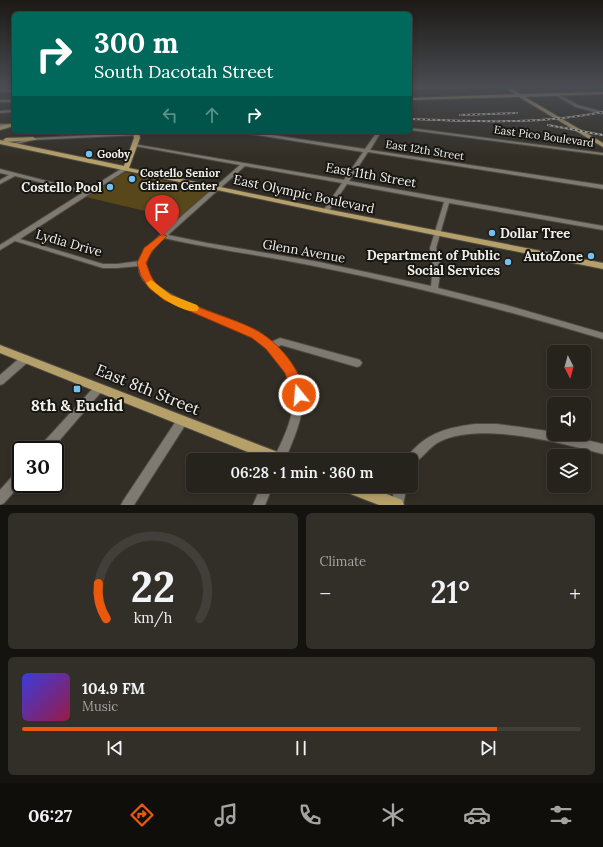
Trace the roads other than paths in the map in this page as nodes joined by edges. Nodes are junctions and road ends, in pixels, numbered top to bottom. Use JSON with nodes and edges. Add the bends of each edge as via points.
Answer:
{"nodes":[{"id":1,"x":544,"y":110,"type":"edge"},
{"id":2,"x":589,"y":110,"type":"edge"},
{"id":3,"x":12,"y":111,"type":"edge"},
{"id":4,"x":0,"y":112,"type":"edge"},
{"id":5,"x":601,"y":113,"type":"edge"},
{"id":6,"x":12,"y":125,"type":"edge"},
{"id":7,"x":0,"y":127,"type":"edge"},
{"id":8,"x":412,"y":129,"type":"edge"},
{"id":9,"x":69,"y":134,"type":"edge"},
{"id":10,"x":119,"y":134,"type":"edge"},
{"id":11,"x":136,"y":134,"type":"edge"},
{"id":12,"x":257,"y":134,"type":"edge"},
{"id":13,"x":378,"y":134,"type":"edge"},
{"id":14,"x":67,"y":137,"type":"junction"},
{"id":15,"x":33,"y":139,"type":"junction"},
{"id":16,"x":0,"y":141,"type":"edge"},
{"id":17,"x":14,"y":144,"type":"junction"},
{"id":18,"x":135,"y":145,"type":"junction"},
{"id":19,"x":603,"y":145,"type":"edge"},
{"id":20,"x":367,"y":151,"type":"junction"},
{"id":21,"x":603,"y":154,"type":"edge"},
{"id":22,"x":244,"y":164,"type":"junction"},
{"id":23,"x":126,"y":168,"type":"junction"},
{"id":24,"x":0,"y":171,"type":"edge"},
{"id":25,"x":13,"y":175,"type":"junction"},
{"id":26,"x":0,"y":182,"type":"edge"},
{"id":27,"x":345,"y":182,"type":"junction"},
{"id":28,"x":603,"y":187,"type":"edge"},
{"id":29,"x":218,"y":188,"type":"junction"},
{"id":30,"x":87,"y":193,"type":"junction"},
{"id":31,"x":447,"y":200,"type":"junction"},
{"id":32,"x":326,"y":211,"type":"junction"},
{"id":33,"x":603,"y":228,"type":"edge"},
{"id":34,"x":437,"y":233,"type":"junction"},
{"id":35,"x":162,"y":236,"type":"junction"},
{"id":36,"x":14,"y":239,"type":"junction"},
{"id":37,"x":0,"y":248,"type":"edge"},
{"id":38,"x":142,"y":263,"type":"junction"},
{"id":39,"x":603,"y":266,"type":"edge"},
{"id":40,"x":434,"y":290,"type":"junction"},
{"id":41,"x":603,"y":336,"type":"edge"},
{"id":42,"x":271,"y":346,"type":"junction"},
{"id":43,"x":0,"y":349,"type":"edge"},
{"id":44,"x":25,"y":359,"type":"junction"},
{"id":45,"x":357,"y":363,"type":"dead end"},
{"id":46,"x":0,"y":381,"type":"edge"},
{"id":47,"x":99,"y":388,"type":"junction"},
{"id":48,"x":182,"y":421,"type":"junction"},
{"id":49,"x":52,"y":441,"type":"edge"},
{"id":50,"x":603,"y":449,"type":"edge"},
{"id":51,"x":262,"y":453,"type":"edge"},
{"id":52,"x":283,"y":453,"type":"edge"},
{"id":53,"x":417,"y":453,"type":"edge"},
{"id":54,"x":12,"y":485,"type":"edge"},
{"id":55,"x":264,"y":493,"type":"edge"},
{"id":56,"x":366,"y":493,"type":"edge"},
{"id":57,"x":400,"y":493,"type":"edge"},
{"id":58,"x":0,"y":499,"type":"edge"},
{"id":59,"x":127,"y":505,"type":"edge"},
{"id":60,"x":258,"y":505,"type":"edge"},
{"id":61,"x":397,"y":505,"type":"edge"}],
"edges":[{"from":1,"to":19,"type":"main road"},
{"from":2,"to":5,"type":"street"},
{"from":3,"to":4,"type":"street"},
{"from":6,"to":7,"type":"main road"},
{"from":8,"to":21,"type":"street","name":"East Pico Boulevard"},
{"from":9,"to":14,"type":"street"},
{"from":10,"to":14,"type":"street"},
{"from":11,"to":18,"type":"main road"},
{"from":12,"to":20,"type":"street","name":"East 12th Street"},
{"from":13,"to":20,"type":"street"},
{"from":14,"to":15,"type":"street"},
{"from":15,"to":16,"type":"main road"},
{"from":15,"to":17,"type":"street"},
{"from":16,"to":17,"type":"main road","name":"East Olympic Boulevard"},
{"from":17,"to":23,"type":"main road","name":"East Olympic Boulevard"},
{"from":18,"to":22,"type":"street","name":"East 11th Street"},
{"from":18,"to":23,"type":"main road"},
{"from":20,"to":27,"type":"street"},
{"from":20,"to":28,"type":"street","name":"East 12th Street"},
{"from":22,"to":27,"type":"street","name":"East 11th Street"},
{"from":22,"to":29,"type":"street"},
{"from":23,"to":29,"type":"main road","name":"East Olympic Boulevard"},
{"from":23,"to":30,"type":"street"},
{"from":24,"to":25,"type":"street"},
{"from":25,"to":26,"type":"street"},
{"from":25,"to":30,"type":"street"},
{"from":27,"to":31,"type":"street","name":"East 11th Street"},
{"from":27,"to":32,"type":"street"},
{"from":29,"to":32,"type":"main road","name":"East Olympic Boulevard"},
{"from":29,"to":35,"type":"street"},
{"from":30,"to":36,"type":"street"},
{"from":31,"to":33,"type":"street","name":"East 11th Street"},
{"from":31,"to":34,"type":"street"},
{"from":32,"to":34,"type":"main road","name":"East Olympic Boulevard"},
{"from":34,"to":39,"type":"main road","name":"East Olympic Boulevard"},
{"from":34,"to":40,"type":"street","via":[[433,252],[437,267]]},
{"from":35,"to":38,"type":"street","via":[[148,250]]},
{"from":35,"to":40,"type":"street","name":"Glenn Avenue","via":[[211,247],[340,268]]},
{"from":36,"to":37,"type":"street"},
{"from":36,"to":38,"type":"street","name":"Lydia Drive","via":[[103,266]]},
{"from":38,"to":42,"type":"street","via":[[146,276],[158,292],[256,335]]},
{"from":40,"to":41,"type":"street","name":"Glenn Avenue"},
{"from":42,"to":45,"type":"street","via":[[280,341]]},
{"from":42,"to":52,"type":"street","via":[[290,370],[299,395],[296,422]]},
{"from":43,"to":44,"type":"main road","name":"East 8th Street"},
{"from":44,"to":46,"type":"street"},
{"from":44,"to":47,"type":"main road","name":"East 8th Street"},
{"from":47,"to":48,"type":"main road","name":"East 8th Street"},
{"from":47,"to":49,"type":"street"},
{"from":48,"to":51,"type":"main road","name":"East 8th Street"},
{"from":48,"to":59,"type":"street"},
{"from":50,"to":53,"type":"street","via":[[531,432],[474,429],[439,436]]},
{"from":54,"to":58,"type":"street"},
{"from":55,"to":60,"type":"street"},
{"from":56,"to":61,"type":"main road"},
{"from":57,"to":61,"type":"street"}]}
